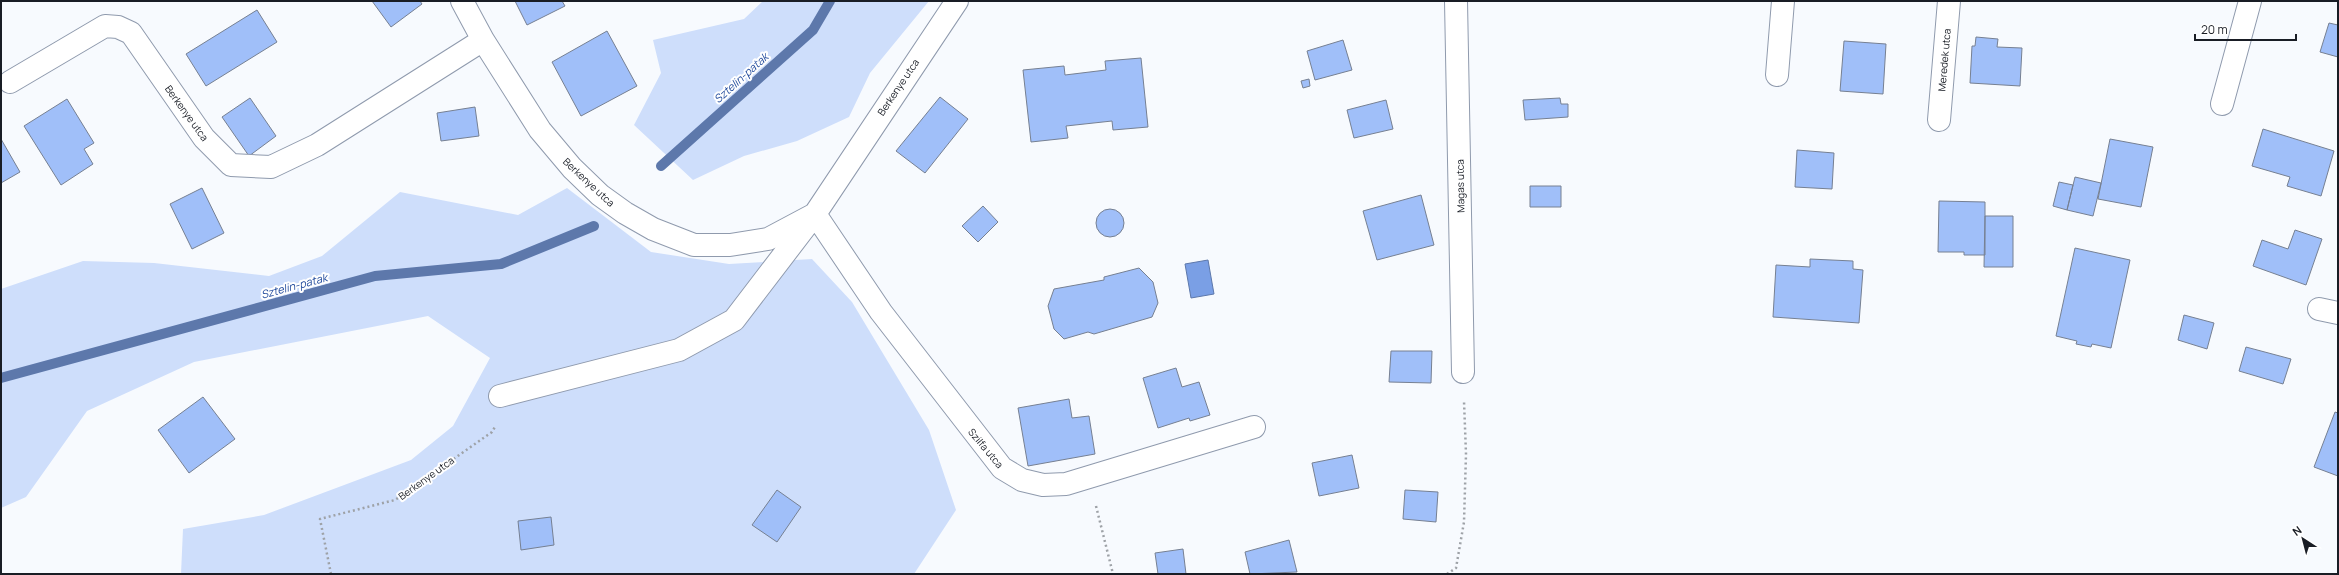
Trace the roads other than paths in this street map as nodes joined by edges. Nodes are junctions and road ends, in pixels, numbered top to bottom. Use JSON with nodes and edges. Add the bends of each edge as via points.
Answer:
{"nodes":[{"id":1,"x":462,"y":1,"type":"edge"},
{"id":2,"x":957,"y":1,"type":"edge"},
{"id":3,"x":1456,"y":1,"type":"edge"},
{"id":4,"x":1783,"y":1,"type":"edge"},
{"id":5,"x":1949,"y":1,"type":"edge"},
{"id":6,"x":2250,"y":1,"type":"edge"},
{"id":7,"x":483,"y":40,"type":"junction"},
{"id":8,"x":1777,"y":75,"type":"dead end"},
{"id":9,"x":10,"y":82,"type":"dead end"},
{"id":10,"x":2222,"y":104,"type":"dead end"},
{"id":11,"x":1939,"y":120,"type":"dead end"},
{"id":12,"x":815,"y":214,"type":"junction"},
{"id":13,"x":1462,"y":372,"type":"road end"},
{"id":14,"x":505,"y":394,"type":"road end"},
{"id":15,"x":1254,"y":427,"type":"dead end"}],
"edges":[{"from":1,"to":7,"type":"street","name":"Berkenye utca"},
{"from":2,"to":12,"type":"street","name":"Berkenye utca"},
{"from":3,"to":13,"type":"street","name":"Magas utca"},
{"from":4,"to":8,"type":"street"},
{"from":5,"to":11,"type":"street","name":"Meredek utca"},
{"from":6,"to":10,"type":"street"},
{"from":7,"to":9,"type":"street","name":"Berkenye utca","via":[[317,145],[271,167],[232,165],[204,138],[131,33],[118,27],[105,26]]},
{"from":7,"to":12,"type":"street","name":"Berkenye utca","via":[[540,130],[572,168],[606,200],[653,229],[694,245],[730,245],[768,239]]},
{"from":12,"to":14,"type":"street","name":"Berkenye utca","via":[[734,320],[679,350]]},
{"from":12,"to":15,"type":"street","name":"Szilfa utca","via":[[881,312],[1002,468],[1022,480],[1043,485],[1066,484]]}]}
